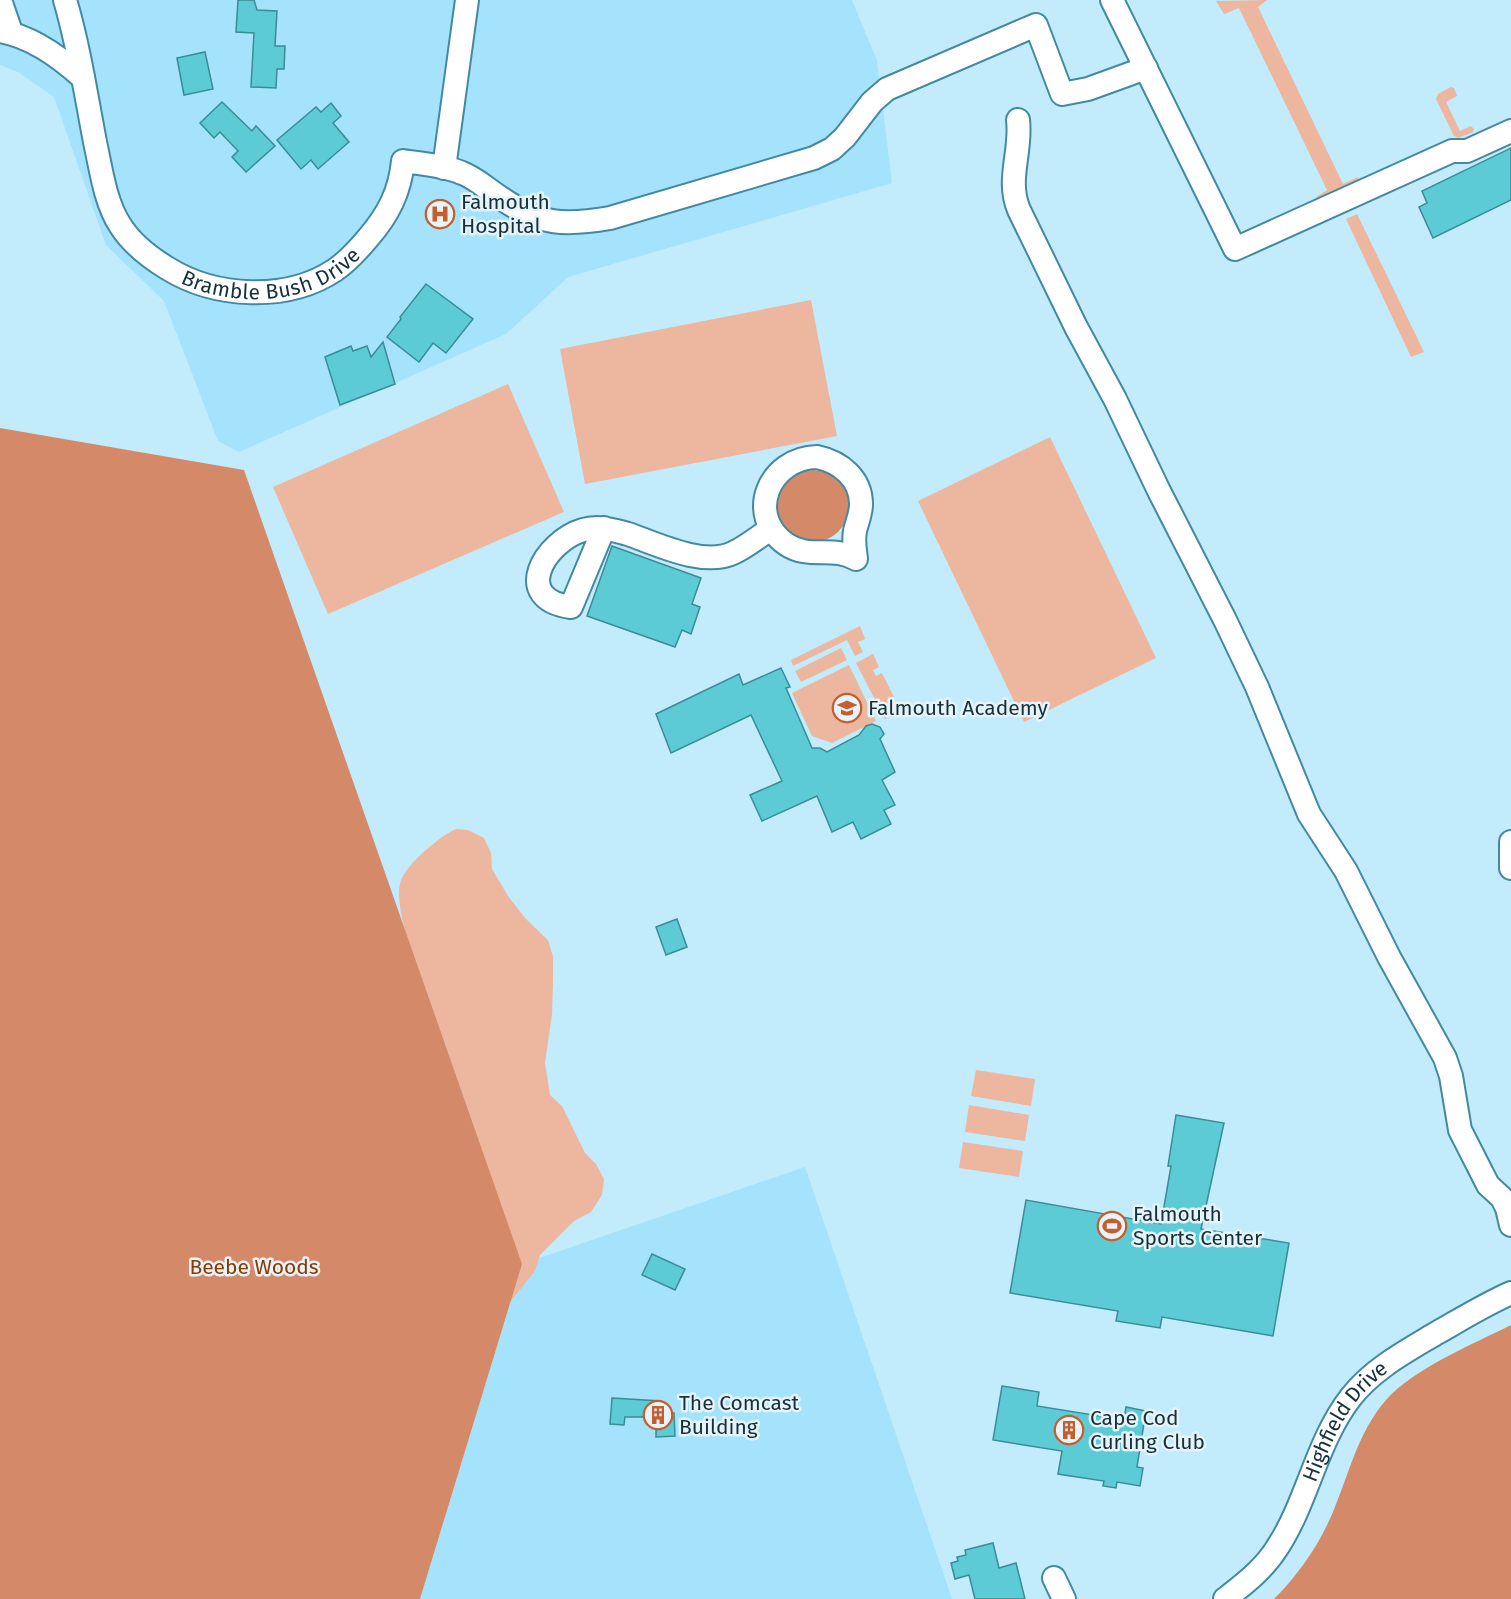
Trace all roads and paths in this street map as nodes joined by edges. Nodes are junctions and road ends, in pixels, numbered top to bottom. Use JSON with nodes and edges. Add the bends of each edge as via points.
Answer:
{"nodes":[{"id":1,"x":0,"y":0,"type":"edge"},
{"id":2,"x":65,"y":0,"type":"edge"},
{"id":3,"x":467,"y":0,"type":"edge"},
{"id":4,"x":1113,"y":0,"type":"edge"},
{"id":5,"x":5,"y":32,"type":"edge"},
{"id":6,"x":1146,"y":68,"type":"junction"},
{"id":7,"x":82,"y":78,"type":"junction"},
{"id":8,"x":1018,"y":120,"type":"dead end"},
{"id":9,"x":1511,"y":120,"type":"edge"},
{"id":10,"x":1511,"y":131,"type":"edge"},
{"id":11,"x":1452,"y":151,"type":"junction"},
{"id":12,"x":444,"y":168,"type":"junction"},
{"id":13,"x":604,"y":528,"type":"dead end"},
{"id":14,"x":771,"y":528,"type":"junction"},
{"id":15,"x":1511,"y":842,"type":"edge"},
{"id":16,"x":1511,"y":868,"type":"edge"},
{"id":17,"x":1511,"y":1225,"type":"edge"},
{"id":18,"x":1511,"y":1293,"type":"edge"},
{"id":19,"x":1054,"y":1578,"type":"dead end"},
{"id":20,"x":1064,"y":1599,"type":"edge"},
{"id":21,"x":1226,"y":1599,"type":"edge"}],
"edges":[{"from":1,"to":5,"type":"street"},
{"from":2,"to":7,"type":"street","name":"Bramble Bush Drive","via":[[78,45]]},
{"from":3,"to":12,"type":"street"},
{"from":4,"to":6,"type":"street"},
{"from":5,"to":7,"type":"street","via":[[29,40]]},
{"from":6,"to":11,"type":"street","via":[[1235,249]]},
{"from":6,"to":12,"type":"street","via":[[1062,94],[1036,25],[887,89],[845,137],[814,158],[610,218],[584,222],[545,220],[526,214],[467,175]]},
{"from":7,"to":12,"type":"street","name":"Bramble Bush Drive","via":[[103,178],[119,225],[153,259],[182,277],[207,285],[265,292],[293,288],[323,277],[336,270],[378,227],[395,197],[403,161]]},
{"from":8,"to":17,"type":"street","via":[[1020,140],[1012,182],[1015,202],[1225,620],[1309,814],[1349,877],[1445,1058],[1460,1130],[1488,1185],[1508,1208]]},
{"from":9,"to":11,"type":"street","via":[[1461,141]]},
{"from":10,"to":11,"type":"street","via":[[1467,151]]},
{"from":13,"to":14,"type":"street","via":[[700,558],[718,558],[733,553]]},
{"from":14,"to":14,"type":"street","via":[[778,538],[806,553],[846,553],[856,559],[855,531],[861,503],[852,477],[827,459],[808,458],[790,463],[776,475],[767,492]]},
{"from":15,"to":16,"type":"street"},
{"from":18,"to":21,"type":"street","name":"Highfield Drive","via":[[1388,1362],[1362,1385],[1329,1433],[1276,1550],[1264,1566]]},
{"from":19,"to":20,"type":"street"}]}
